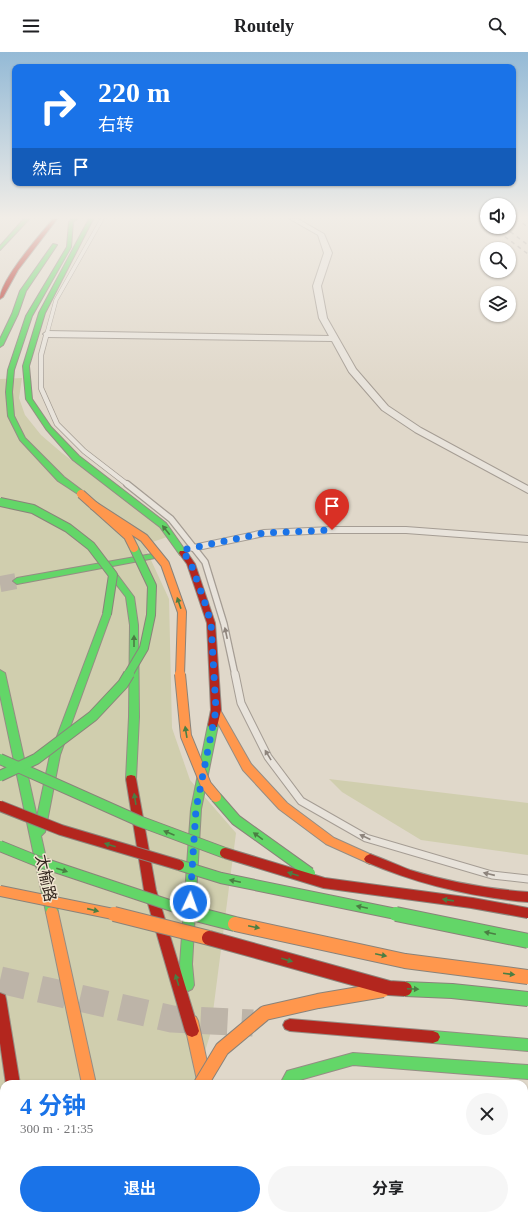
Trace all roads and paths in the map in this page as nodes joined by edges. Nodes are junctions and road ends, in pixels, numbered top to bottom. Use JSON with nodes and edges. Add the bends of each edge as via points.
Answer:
{"nodes":[{"id":1,"x":14,"y":274,"type":"edge"},
{"id":2,"x":36,"y":274,"type":"edge"},
{"id":3,"x":54,"y":274,"type":"edge"},
{"id":4,"x":63,"y":274,"type":"edge"},
{"id":5,"x":71,"y":274,"type":"edge"},
{"id":6,"x":321,"y":274,"type":"edge"},
{"id":7,"x":0,"y":297,"type":"edge"},
{"id":8,"x":47,"y":334,"type":"junction"},
{"id":9,"x":334,"y":339,"type":"junction"},
{"id":10,"x":0,"y":345,"type":"edge"},
{"id":11,"x":528,"y":490,"type":"edge"},
{"id":12,"x":0,"y":502,"type":"edge"},
{"id":13,"x":93,"y":505,"type":"junction"},
{"id":14,"x":528,"y":539,"type":"edge"},
{"id":15,"x":179,"y":551,"type":"junction"},
{"id":16,"x":113,"y":575,"type":"junction"},
{"id":17,"x":17,"y":581,"type":"tunnel mouth"},
{"id":18,"x":0,"y":673,"type":"edge"},
{"id":19,"x":216,"y":710,"type":"junction"},
{"id":20,"x":0,"y":759,"type":"edge"},
{"id":21,"x":0,"y":776,"type":"edge"},
{"id":22,"x":0,"y":806,"type":"edge"},
{"id":23,"x":37,"y":839,"type":"junction"},
{"id":24,"x":0,"y":846,"type":"edge"},
{"id":25,"x":528,"y":879,"type":"edge"},
{"id":26,"x":324,"y":883,"type":"junction"},
{"id":27,"x":0,"y":891,"type":"edge"},
{"id":28,"x":528,"y":897,"type":"edge"},
{"id":29,"x":528,"y":913,"type":"edge"},
{"id":30,"x":528,"y":941,"type":"edge"},
{"id":31,"x":528,"y":976,"type":"edge"},
{"id":32,"x":389,"y":988,"type":"junction"},
{"id":33,"x":0,"y":999,"type":"edge"},
{"id":34,"x":528,"y":999,"type":"edge"},
{"id":35,"x":290,"y":1025,"type":"dead end"},
{"id":36,"x":192,"y":1031,"type":"junction"},
{"id":37,"x":528,"y":1045,"type":"edge"},
{"id":38,"x":528,"y":1072,"type":"edge"},
{"id":39,"x":12,"y":1080,"type":"edge"},
{"id":40,"x":88,"y":1080,"type":"edge"},
{"id":41,"x":203,"y":1080,"type":"edge"},
{"id":42,"x":204,"y":1080,"type":"edge"},
{"id":43,"x":290,"y":1080,"type":"edge"}],
"edges":[{"from":1,"to":7,"type":"main road"},
{"from":2,"to":10,"type":"main road","via":[[23,292]]},
{"from":3,"to":13,"type":"main road","bridge":true,"via":[[29,316],[11,370],[11,416],[22,439],[61,479]]},
{"from":15,"to":4,"type":"main road","one_way":true,"via":[[163,525],[76,458],[48,428],[29,399],[26,366],[42,313]]},
{"from":5,"to":8,"type":"lane","via":[[56,300]]},
{"from":6,"to":9,"type":"street","via":[[317,286],[322,318]]},
{"from":8,"to":9,"type":"street"},
{"from":8,"to":15,"type":"lane","via":[[41,355],[41,388],[57,424],[84,451],[172,519]]},
{"from":9,"to":11,"type":"street","via":[[352,370],[385,408],[418,430]]},
{"from":12,"to":16,"type":"main road","bridge":true,"via":[[33,509],[68,528],[91,546]]},
{"from":13,"to":21,"type":"main road","bridge":true,"via":[[128,536],[152,586],[151,615],[144,648],[123,684],[93,716],[36,759]]},
{"from":26,"to":13,"type":"main road","one_way":true,"bridge":true,"via":[[236,820],[206,785],[186,736],[180,675],[182,612],[165,564],[144,538]]},
{"from":14,"to":15,"type":"street","via":[[406,530],[332,530],[264,533]]},
{"from":15,"to":17,"type":"main road"},
{"from":15,"to":19,"type":"main road","via":[[191,564],[211,623]]},
{"from":25,"to":15,"type":"lane","one_way":true,"via":[[492,875],[366,838],[302,801],[268,757],[241,703],[224,624],[205,562]]},
{"from":16,"to":23,"type":"main road","bridge":true,"via":[[107,614],[55,755]]},
{"from":36,"to":16,"type":"main road","one_way":true,"via":[[150,890],[131,776],[134,625],[130,597]]},
{"from":18,"to":23,"type":"main road","name":"太榆路"},
{"from":19,"to":28,"type":"main road","via":[[247,767],[283,806],[330,841],[390,868],[433,881],[497,895]]},
{"from":19,"to":36,"type":"main road","via":[[196,809],[186,964]]},
{"from":26,"to":20,"type":"main road","one_way":true,"bridge":true,"via":[[197,844]]},
{"from":30,"to":22,"type":"main road","one_way":true,"bridge":true,"via":[[221,878],[61,830]]},
{"from":23,"to":40,"type":"main road","name":"太榆路"},
{"from":24,"to":31,"type":"main road","one_way":true,"bridge":true,"via":[[37,861],[205,917],[405,960]]},
{"from":29,"to":26,"type":"main road","one_way":true,"bridge":true},
{"from":27,"to":32,"type":"main road","one_way":true,"bridge":true,"via":[[176,929]]},
{"from":32,"to":34,"type":"main road","one_way":true,"bridge":true},
{"from":32,"to":41,"type":"main road","bridge":true,"via":[[265,1014],[222,1049]]},
{"from":33,"to":39,"type":"main road"},
{"from":35,"to":37,"type":"main road"},
{"from":36,"to":42,"type":"main road"},
{"from":38,"to":43,"type":"main road","via":[[353,1059],[292,1076]]}]}
